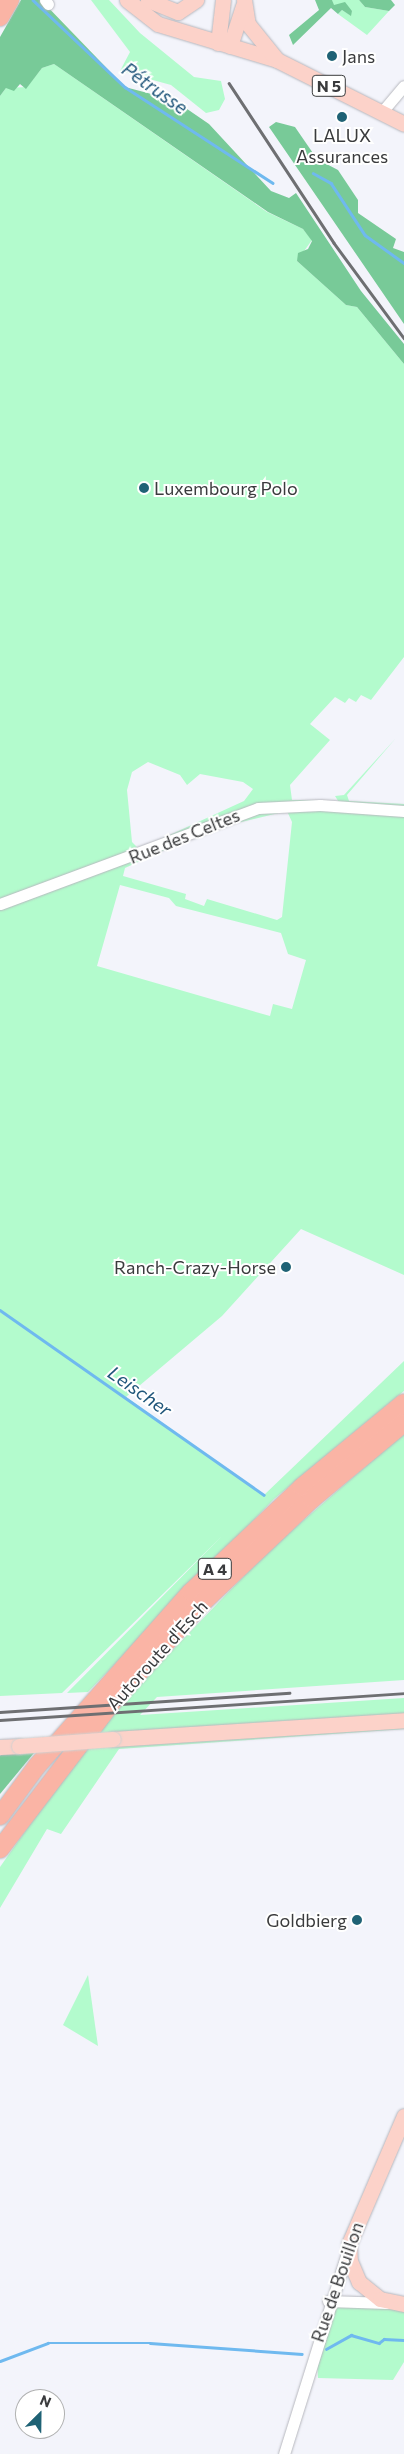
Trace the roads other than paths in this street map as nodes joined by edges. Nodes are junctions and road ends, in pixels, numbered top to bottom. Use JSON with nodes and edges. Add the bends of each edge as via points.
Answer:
{"nodes":[{"id":1,"x":10,"y":0,"type":"edge"},
{"id":2,"x":127,"y":0,"type":"edge"},
{"id":3,"x":148,"y":0,"type":"edge"},
{"id":4,"x":196,"y":0,"type":"edge"},
{"id":5,"x":223,"y":0,"type":"edge"},
{"id":6,"x":244,"y":1,"type":"edge"},
{"id":7,"x":0,"y":17,"type":"edge"},
{"id":8,"x":224,"y":44,"type":"junction"},
{"id":9,"x":277,"y":60,"type":"junction"},
{"id":10,"x":404,"y":86,"type":"edge"},
{"id":11,"x":381,"y":113,"type":"junction"},
{"id":12,"x":404,"y":124,"type":"edge"},
{"id":13,"x":404,"y":811,"type":"edge"},
{"id":14,"x":0,"y":904,"type":"edge"},
{"id":15,"x":404,"y":1403,"type":"edge"},
{"id":16,"x":404,"y":1422,"type":"edge"},
{"id":17,"x":404,"y":1720,"type":"edge"},
{"id":18,"x":0,"y":1747,"type":"edge"},
{"id":19,"x":0,"y":1816,"type":"edge"},
{"id":20,"x":0,"y":1849,"type":"edge"},
{"id":21,"x":404,"y":2116,"type":"edge"},
{"id":22,"x":349,"y":2244,"type":"junction"},
{"id":23,"x":328,"y":2301,"type":"junction"},
{"id":24,"x":399,"y":2304,"type":"edge"},
{"id":25,"x":284,"y":2454,"type":"edge"}],
"edges":[{"from":1,"to":7,"type":"highway"},
{"from":2,"to":8,"type":"main road","number":"N 5","via":[[158,24]]},
{"from":3,"to":4,"type":"main road","via":[[178,12]]},
{"from":5,"to":8,"type":"main road"},
{"from":6,"to":8,"type":"main road"},
{"from":6,"to":9,"type":"main road","via":[[248,24]]},
{"from":8,"to":9,"type":"main road","number":"N 5"},
{"from":9,"to":11,"type":"main road","number":"N 5"},
{"from":10,"to":11,"type":"street"},
{"from":11,"to":12,"type":"main road","number":"N 5"},
{"from":13,"to":14,"type":"street","name":"Rue des Celtes","via":[[320,805],[258,808]]},
{"from":15,"to":19,"type":"highway","name":"Autoroute d'Esch","number":"A 4","via":[[302,1487],[191,1592],[38,1766]]},
{"from":16,"to":20,"type":"highway","name":"Autoroute d'Esch","number":"A 4","via":[[312,1499],[200,1605],[114,1700]]},
{"from":17,"to":18,"type":"main road","bridge":true},
{"from":21,"to":22,"type":"main road","name":"Rue de Bouillon"},
{"from":22,"to":23,"type":"street","name":"Rue de Bouillon"},
{"from":22,"to":24,"type":"main road","via":[[350,2261],[359,2282]]},
{"from":23,"to":24,"type":"street"},
{"from":23,"to":25,"type":"street","name":"Rue de Bouillon"}]}
